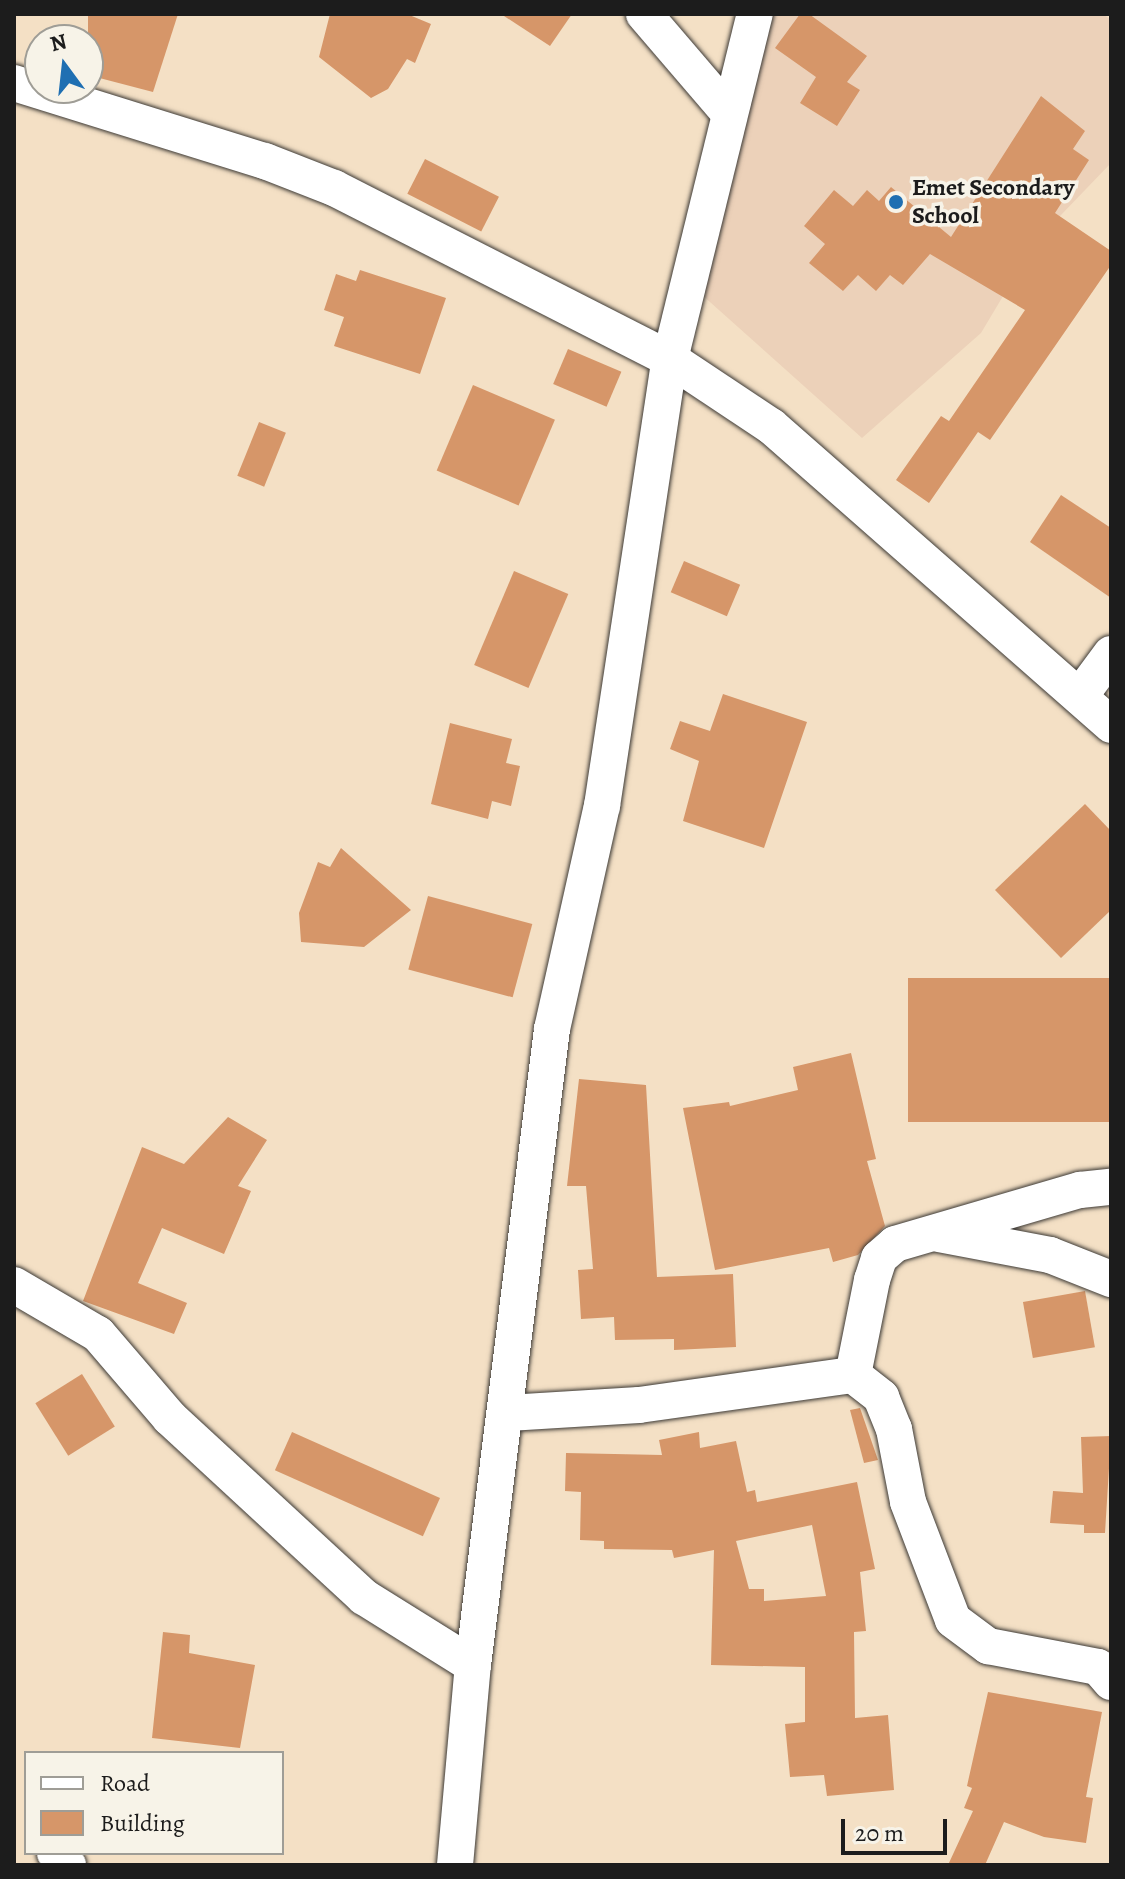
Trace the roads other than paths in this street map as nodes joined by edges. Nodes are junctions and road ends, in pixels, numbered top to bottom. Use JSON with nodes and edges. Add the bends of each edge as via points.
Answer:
{"nodes":[{"id":1,"x":644,"y":14,"type":"edge"},
{"id":2,"x":755,"y":14,"type":"edge"},
{"id":3,"x":14,"y":83,"type":"edge"},
{"id":4,"x":728,"y":112,"type":"junction"},
{"id":5,"x":670,"y":359,"type":"junction"},
{"id":6,"x":1111,"y":654,"type":"edge"},
{"id":7,"x":1080,"y":696,"type":"junction"},
{"id":8,"x":1111,"y":725,"type":"edge"},
{"id":9,"x":1111,"y":1187,"type":"edge"},
{"id":10,"x":925,"y":1232,"type":"junction"},
{"id":11,"x":1111,"y":1279,"type":"edge"},
{"id":12,"x":14,"y":1285,"type":"edge"},
{"id":13,"x":853,"y":1375,"type":"junction"},
{"id":14,"x":508,"y":1413,"type":"junction"},
{"id":15,"x":473,"y":1665,"type":"junction"},
{"id":16,"x":1111,"y":1682,"type":"edge"},
{"id":17,"x":455,"y":1865,"type":"edge"}],
"edges":[{"from":1,"to":4,"type":"street"},
{"from":2,"to":4,"type":"street"},
{"from":3,"to":5,"type":"street","via":[[265,161],[334,188]]},
{"from":4,"to":5,"type":"street"},
{"from":5,"to":7,"type":"street","via":[[771,426]]},
{"from":5,"to":14,"type":"street","via":[[602,806],[552,1029]]},
{"from":6,"to":7,"type":"street"},
{"from":7,"to":8,"type":"street"},
{"from":9,"to":10,"type":"street","via":[[1080,1190]]},
{"from":10,"to":11,"type":"street","via":[[1050,1255]]},
{"from":10,"to":13,"type":"street","via":[[895,1244],[879,1258]]},
{"from":12,"to":15,"type":"street","via":[[98,1334],[170,1418],[364,1597]]},
{"from":13,"to":14,"type":"street","via":[[639,1405]]},
{"from":13,"to":16,"type":"street","via":[[881,1397],[894,1429],[908,1502],[953,1620],[988,1646],[1098,1667]]},
{"from":14,"to":15,"type":"street"},
{"from":15,"to":17,"type":"street"}]}
